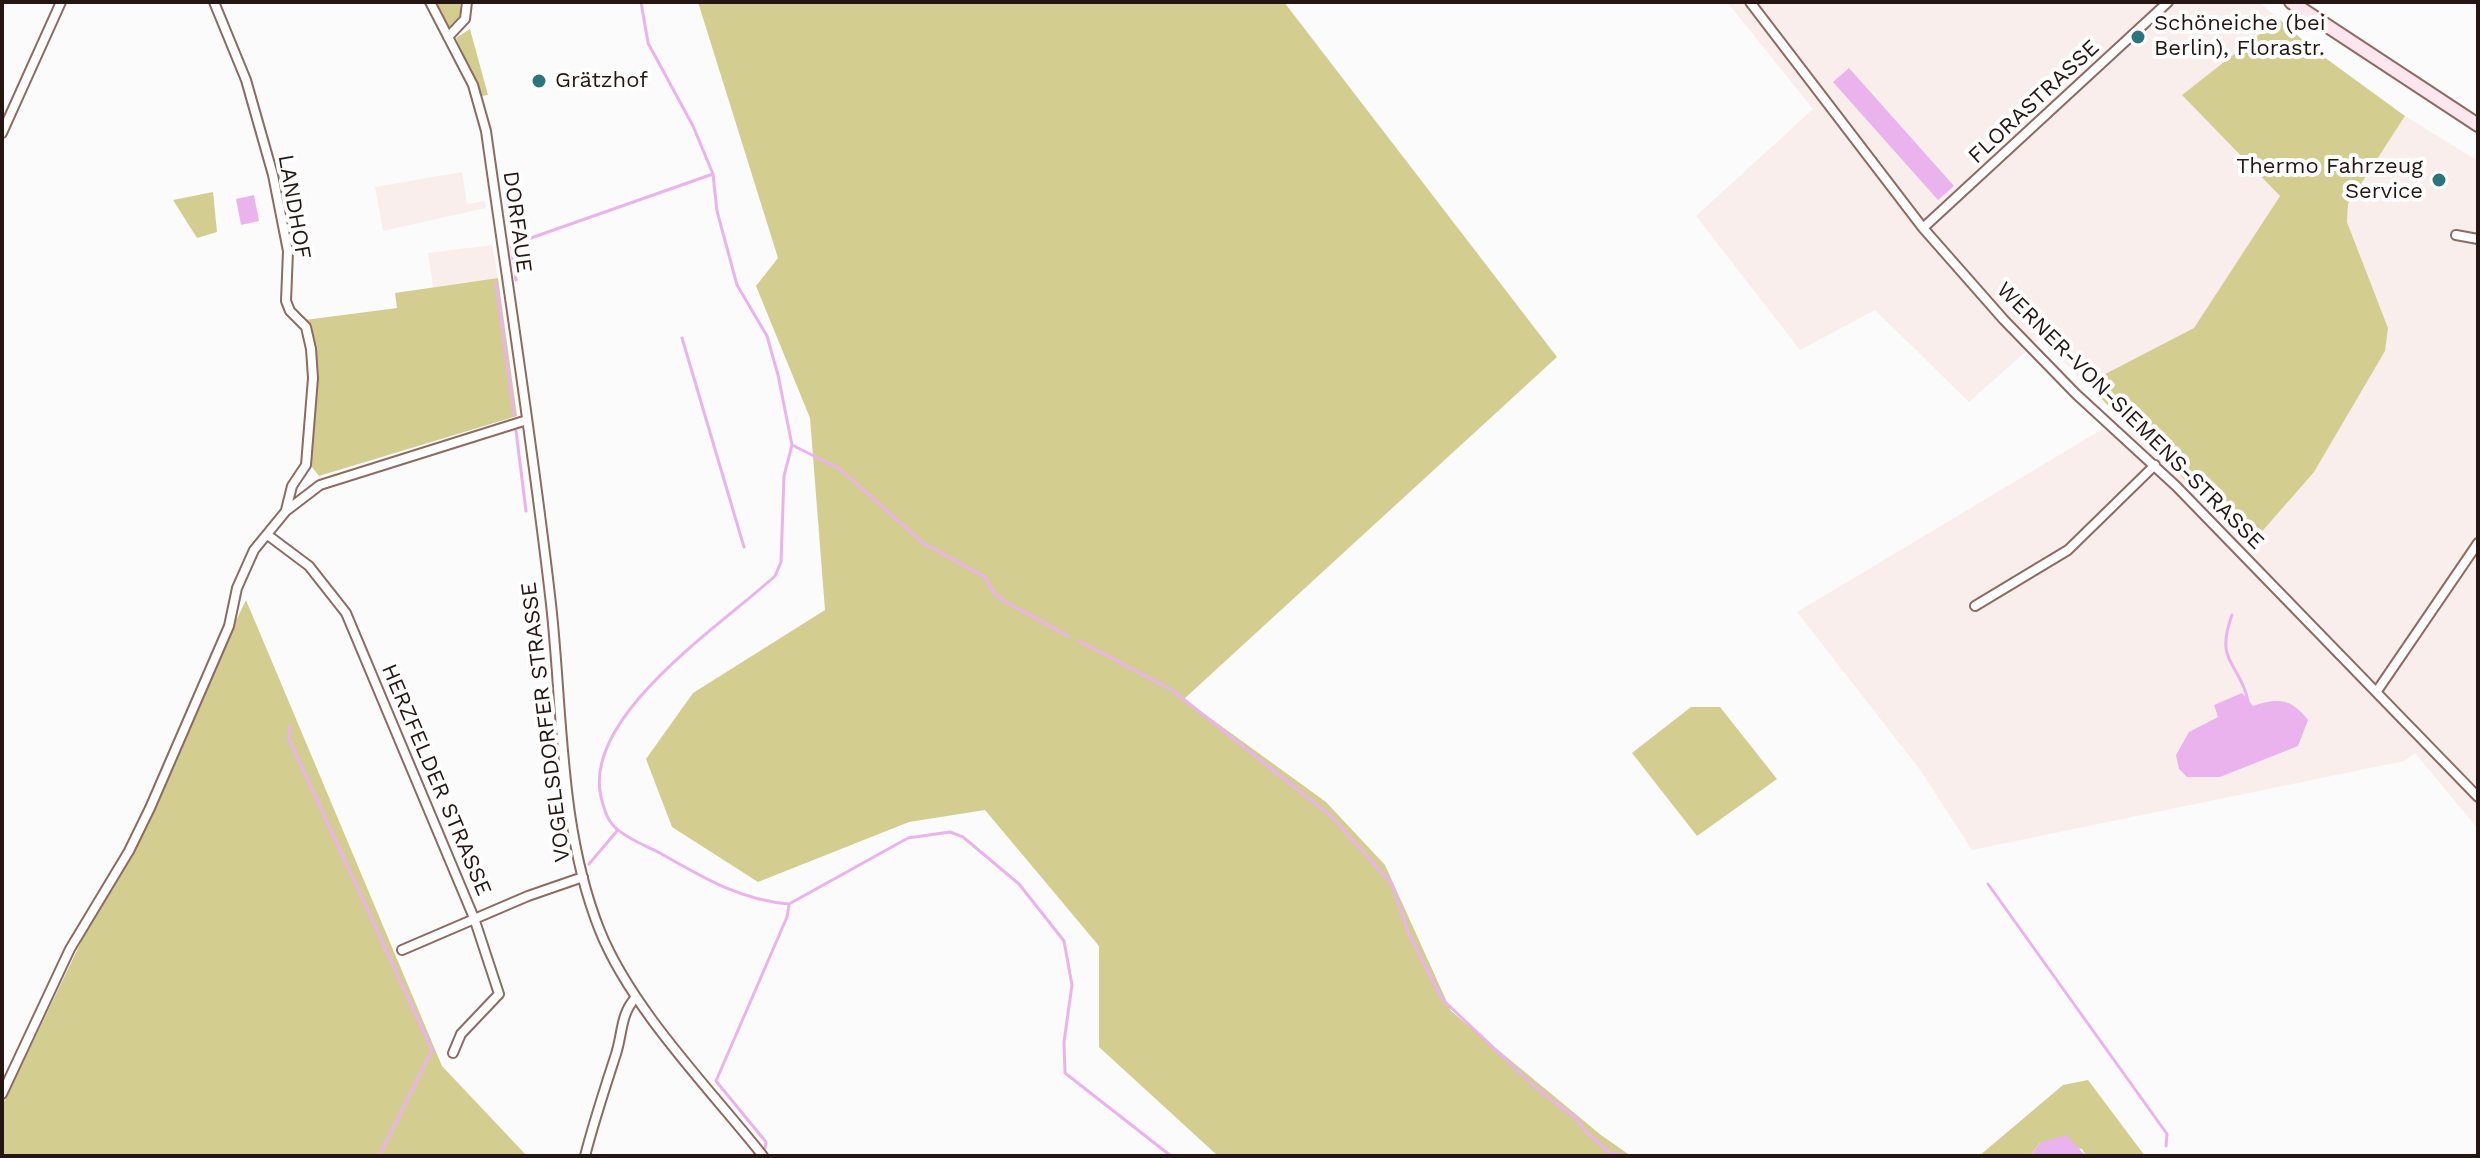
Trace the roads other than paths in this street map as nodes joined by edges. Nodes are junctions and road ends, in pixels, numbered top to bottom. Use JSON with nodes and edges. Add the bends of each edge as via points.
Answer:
{"nodes":[{"id":1,"x":61,"y":2,"type":"edge"},
{"id":2,"x":214,"y":2,"type":"edge"},
{"id":3,"x":430,"y":2,"type":"edge"},
{"id":4,"x":467,"y":2,"type":"edge"},
{"id":5,"x":1750,"y":2,"type":"edge"},
{"id":6,"x":2168,"y":2,"type":"edge"},
{"id":7,"x":2291,"y":2,"type":"edge"},
{"id":8,"x":448,"y":37,"type":"junction"},
{"id":9,"x":2478,"y":125,"type":"edge"},
{"id":10,"x":2,"y":133,"type":"edge"},
{"id":11,"x":1923,"y":228,"type":"junction"},
{"id":12,"x":2456,"y":235,"type":"dead end"},
{"id":13,"x":2478,"y":239,"type":"edge"},
{"id":14,"x":527,"y":420,"type":"junction"},
{"id":15,"x":2155,"y":465,"type":"junction"},
{"id":16,"x":286,"y":511,"type":"junction"},
{"id":17,"x":269,"y":536,"type":"junction"},
{"id":18,"x":2478,"y":543,"type":"edge"},
{"id":19,"x":1975,"y":606,"type":"dead end"},
{"id":20,"x":2377,"y":691,"type":"junction"},
{"id":21,"x":2478,"y":797,"type":"edge"},
{"id":22,"x":583,"y":877,"type":"junction"},
{"id":23,"x":474,"y":918,"type":"junction"},
{"id":24,"x":402,"y":950,"type":"dead end"},
{"id":25,"x":636,"y":997,"type":"junction"},
{"id":26,"x":453,"y":1053,"type":"dead end"},
{"id":27,"x":2,"y":1094,"type":"edge"},
{"id":28,"x":585,"y":1156,"type":"edge"},
{"id":29,"x":763,"y":1156,"type":"edge"}],
"edges":[{"from":1,"to":10,"type":"street"},
{"from":2,"to":16,"type":"street","name":"LANDHOF","via":[[246,80],[273,175],[288,251],[286,301],[306,327],[311,349],[306,465],[292,486]]},
{"from":3,"to":8,"type":"street","name":"DORFAUE"},
{"from":4,"to":8,"type":"street","via":[[465,19]]},
{"from":5,"to":11,"type":"street","name":"WERNER-VON-SIEMENS-STRASSE"},
{"from":6,"to":11,"type":"street","name":"FLORASTRASSE"},
{"from":7,"to":9,"type":"main road"},
{"from":8,"to":14,"type":"street","name":"DORFAUE","via":[[480,102]]},
{"from":11,"to":15,"type":"street","name":"WERNER-VON-SIEMENS-STRASSE","via":[[2028,346]]},
{"from":12,"to":13,"type":"street"},
{"from":14,"to":16,"type":"street","via":[[342,476],[320,485]]},
{"from":14,"to":22,"type":"street","name":"VOGELSDORFER STRASSE","via":[[570,812]]},
{"from":15,"to":19,"type":"street","via":[[2068,550]]},
{"from":15,"to":20,"type":"street","name":"WERNER-VON-SIEMENS-STRASSE"},
{"from":16,"to":17,"type":"street"},
{"from":17,"to":23,"type":"street","name":"HERZFELDER STRASSE","via":[[309,566],[346,613]]},
{"from":17,"to":27,"type":"street","via":[[254,550],[237,588],[229,626],[150,808],[70,949]]},
{"from":18,"to":20,"type":"street"},
{"from":20,"to":21,"type":"street","name":"WERNER-VON-SIEMENS-STRASSE"},
{"from":22,"to":23,"type":"street"},
{"from":22,"to":25,"type":"street","name":"VOGELSDORFER STRASSE","via":[[601,933]]},
{"from":23,"to":24,"type":"street"},
{"from":23,"to":26,"type":"street","name":"HERZFELDER STRASSE","via":[[499,994],[461,1034]]},
{"from":25,"to":28,"type":"street","via":[[621,1022]]},
{"from":25,"to":29,"type":"street","name":"VOGELSDORFER STRASSE"}]}
